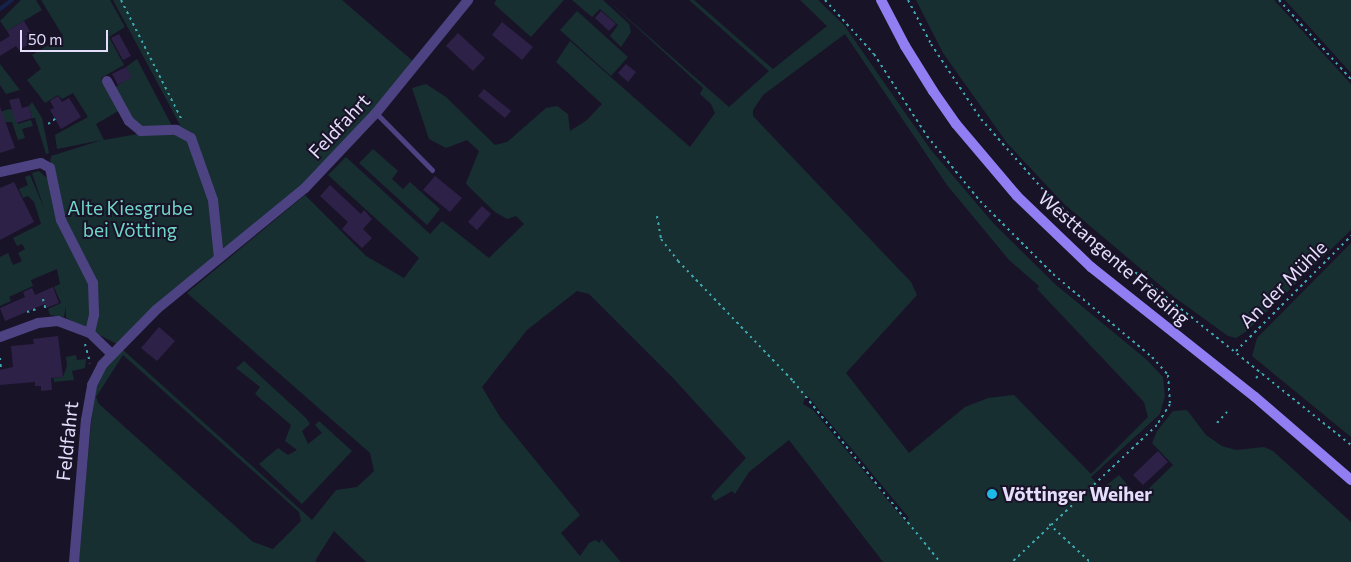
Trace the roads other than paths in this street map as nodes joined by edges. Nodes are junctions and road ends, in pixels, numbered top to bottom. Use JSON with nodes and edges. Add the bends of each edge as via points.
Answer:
{"nodes":[{"id":1,"x":468,"y":0,"type":"edge"},
{"id":2,"x":881,"y":0,"type":"edge"},
{"id":3,"x":107,"y":81,"type":"dead end"},
{"id":4,"x":376,"y":113,"type":"junction"},
{"id":5,"x":432,"y":170,"type":"dead end"},
{"id":6,"x":0,"y":172,"type":"edge"},
{"id":7,"x":219,"y":258,"type":"junction"},
{"id":8,"x":90,"y":332,"type":"junction"},
{"id":9,"x":0,"y":337,"type":"edge"},
{"id":10,"x":112,"y":354,"type":"junction"},
{"id":11,"x":1351,"y":480,"type":"edge"},
{"id":12,"x":74,"y":562,"type":"edge"}],
"edges":[{"from":1,"to":4,"type":"street","name":"Feldfahrt"},
{"from":2,"to":11,"type":"main road","name":"Westtangente Freising","via":[[905,46],[956,124],[1017,196],[1091,267],[1256,397]]},
{"from":3,"to":7,"type":"street","via":[[129,121],[141,131],[176,130],[191,138],[213,200]]},
{"from":4,"to":5,"type":"lane"},
{"from":4,"to":7,"type":"street","name":"Feldfahrt","via":[[287,204]]},
{"from":6,"to":8,"type":"street","via":[[41,163],[50,168],[61,220],[93,284],[94,315]]},
{"from":7,"to":10,"type":"street","name":"Feldfahrt","via":[[157,309]]},
{"from":8,"to":9,"type":"street","via":[[51,320]]},
{"from":8,"to":10,"type":"street"},
{"from":10,"to":12,"type":"street","name":"Feldfahrt","via":[[92,382]]}]}
